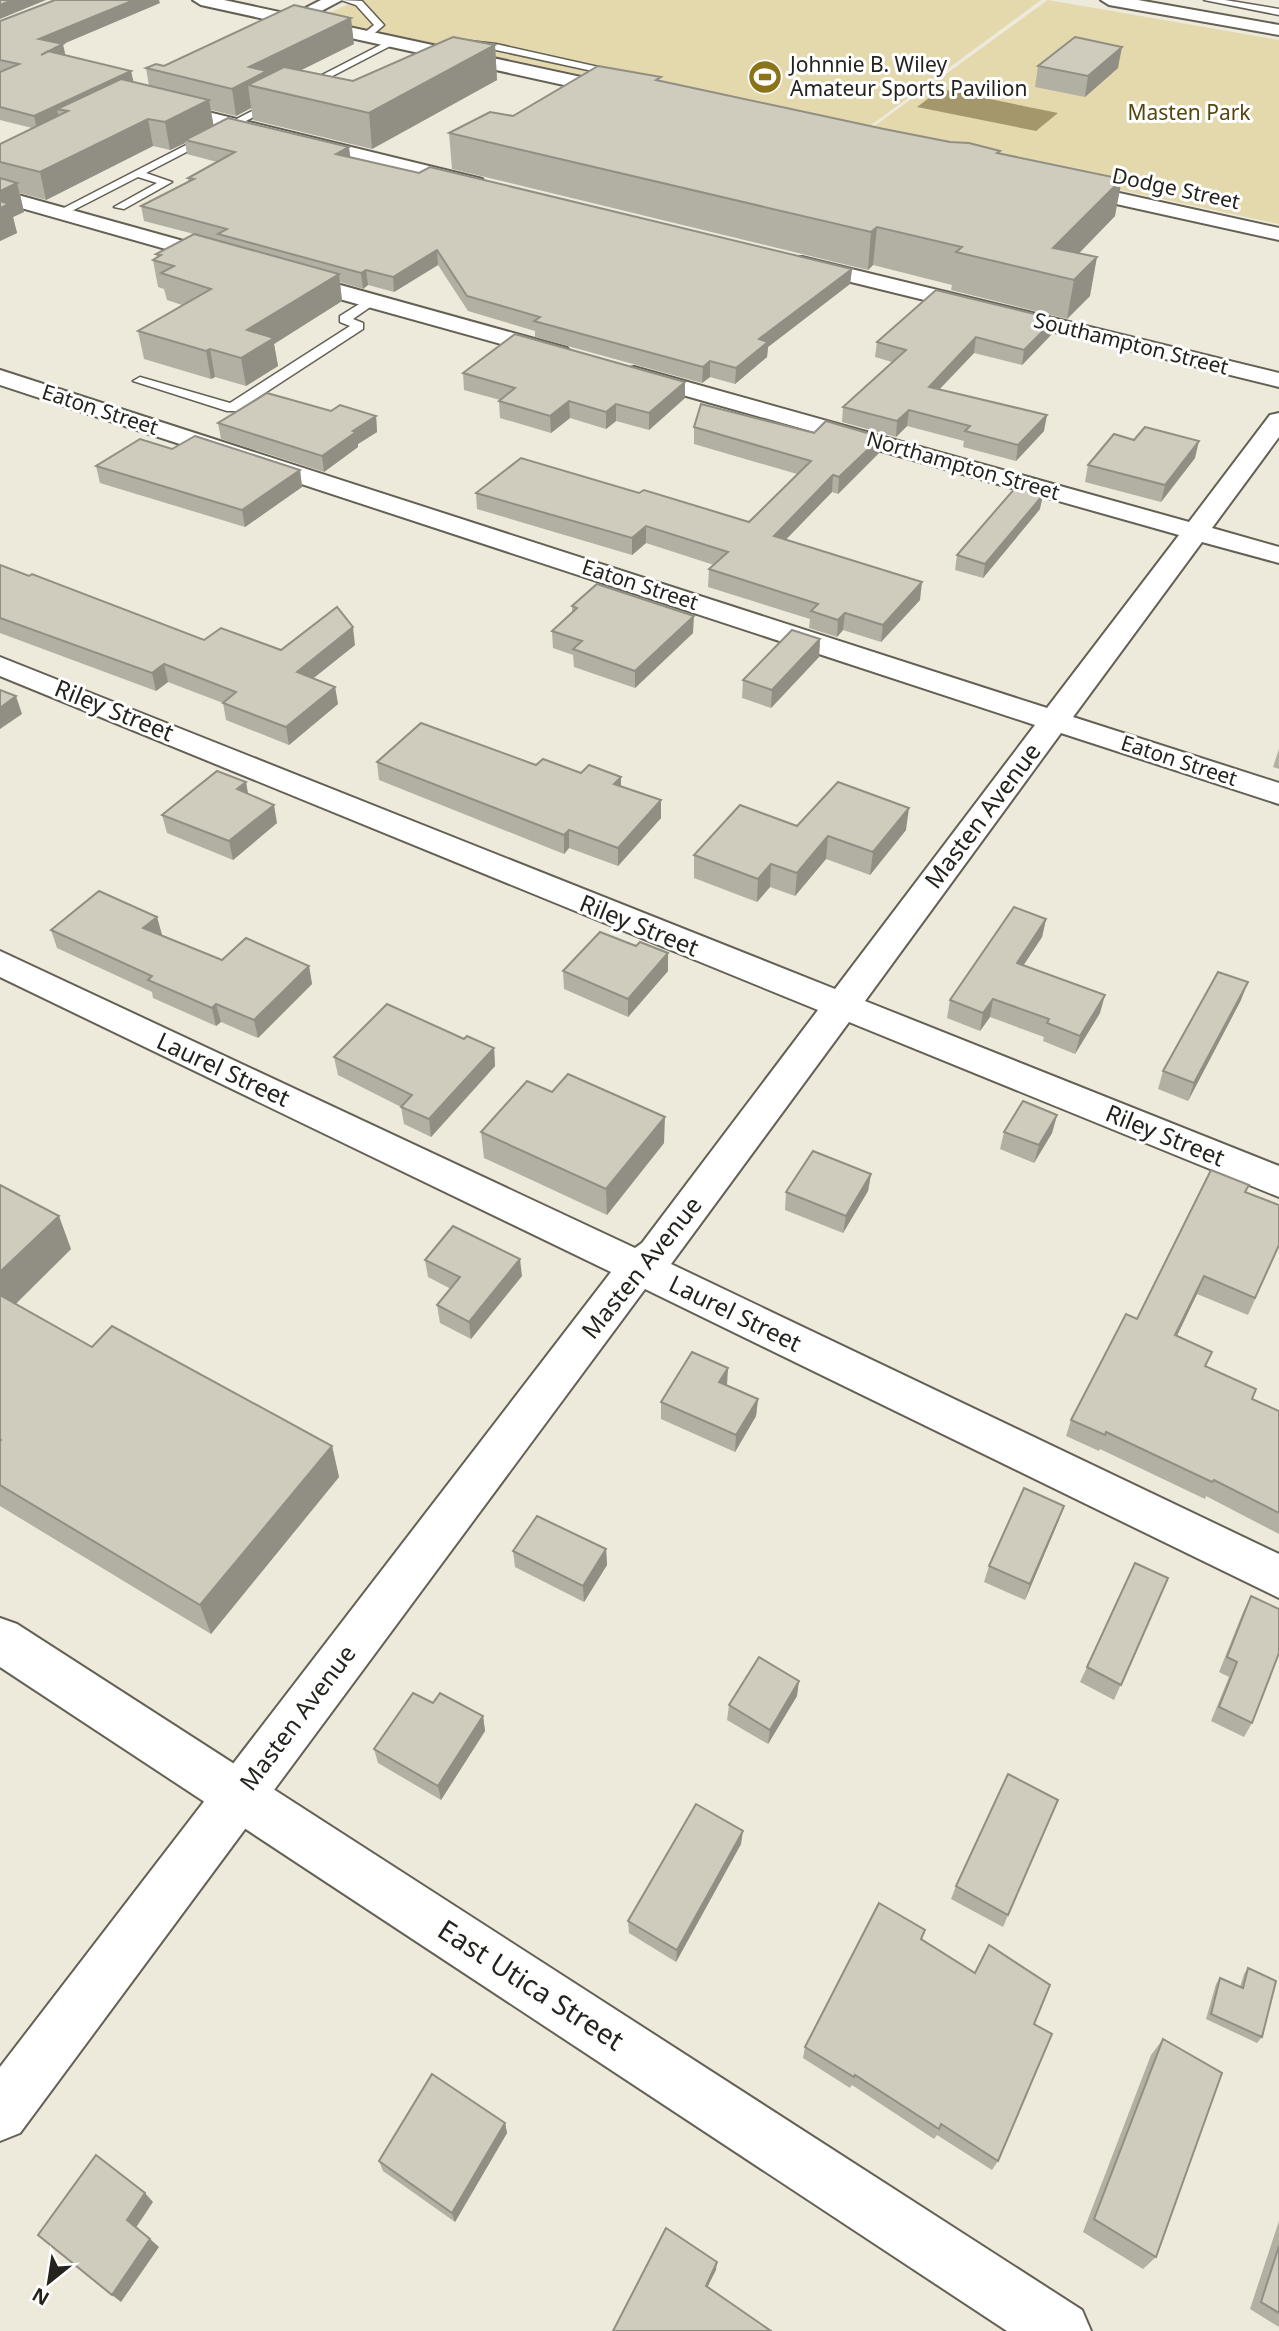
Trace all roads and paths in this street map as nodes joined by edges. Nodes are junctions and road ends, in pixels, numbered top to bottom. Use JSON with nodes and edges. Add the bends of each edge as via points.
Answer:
{"nodes":[{"id":1,"x":201,"y":0,"type":"edge"},
{"id":2,"x":334,"y":0,"type":"edge"},
{"id":3,"x":346,"y":0,"type":"edge"},
{"id":4,"x":1109,"y":0,"type":"edge"},
{"id":5,"x":1209,"y":0,"type":"edge"},
{"id":6,"x":1238,"y":2,"type":"edge"},
{"id":7,"x":1279,"y":4,"type":"edge"},
{"id":8,"x":1260,"y":9,"type":"junction"},
{"id":9,"x":1279,"y":12,"type":"edge"},
{"id":10,"x":1218,"y":19,"type":"junction"},
{"id":11,"x":293,"y":20,"type":"junction"},
{"id":12,"x":1279,"y":30,"type":"edge"},
{"id":13,"x":366,"y":36,"type":"junction"},
{"id":14,"x":251,"y":40,"type":"edge"},
{"id":15,"x":393,"y":42,"type":"junction"},
{"id":16,"x":638,"y":95,"type":"edge"},
{"id":17,"x":143,"y":102,"type":"edge"},
{"id":18,"x":234,"y":124,"type":"junction"},
{"id":19,"x":137,"y":174,"type":"junction"},
{"id":20,"x":1052,"y":185,"type":"edge"},
{"id":21,"x":490,"y":187,"type":"edge"},
{"id":22,"x":0,"y":196,"type":"edge"},
{"id":23,"x":120,"y":208,"type":"dead end"},
{"id":24,"x":60,"y":213,"type":"junction"},
{"id":25,"x":1279,"y":234,"type":"edge"},
{"id":26,"x":786,"y":259,"type":"edge"},
{"id":27,"x":243,"y":265,"type":"edge"},
{"id":28,"x":269,"y":272,"type":"edge"},
{"id":29,"x":372,"y":300,"type":"junction"},
{"id":30,"x":587,"y":361,"type":"edge"},
{"id":31,"x":614,"y":368,"type":"edge"},
{"id":32,"x":0,"y":377,"type":"edge"},
{"id":33,"x":1279,"y":380,"type":"edge"},
{"id":34,"x":140,"y":381,"type":"dead end"},
{"id":35,"x":1279,"y":420,"type":"edge"},
{"id":36,"x":1196,"y":532,"type":"junction"},
{"id":37,"x":1279,"y":555,"type":"edge"},
{"id":38,"x":0,"y":666,"type":"edge"},
{"id":39,"x":1054,"y":721,"type":"junction"},
{"id":40,"x":1279,"y":794,"type":"edge"},
{"id":41,"x":0,"y":964,"type":"edge"},
{"id":42,"x":841,"y":1007,"type":"junction"},
{"id":43,"x":1279,"y":1182,"type":"edge"},
{"id":44,"x":638,"y":1267,"type":"junction"},
{"id":45,"x":1279,"y":1577,"type":"edge"},
{"id":46,"x":0,"y":1640,"type":"edge"},
{"id":47,"x":240,"y":1795,"type":"junction"},
{"id":48,"x":0,"y":2113,"type":"edge"},
{"id":49,"x":1061,"y":2331,"type":"edge"}],
"edges":[{"from":1,"to":11,"type":"street"},
{"from":2,"to":11,"type":"street"},
{"from":3,"to":13,"type":"lane","via":[[359,3],[379,25]]},
{"from":4,"to":10,"type":"street"},
{"from":5,"to":6,"type":"lane"},
{"from":6,"to":8,"type":"lane"},
{"from":6,"to":10,"type":"lane"},
{"from":7,"to":8,"type":"lane","via":[[1267,2]]},
{"from":8,"to":9,"type":"lane"},
{"from":10,"to":12,"type":"street"},
{"from":11,"to":13,"type":"street"},
{"from":11,"to":14,"type":"street"},
{"from":13,"to":15,"type":"street"},
{"from":15,"to":16,"type":"street"},
{"from":15,"to":18,"type":"lane"},
{"from":17,"to":18,"type":"street"},
{"from":18,"to":19,"type":"lane"},
{"from":18,"to":21,"type":"street"},
{"from":19,"to":23,"type":"lane","via":[[167,182]]},
{"from":19,"to":24,"type":"lane"},
{"from":20,"to":25,"type":"street","name":"Dodge Street"},
{"from":22,"to":24,"type":"street"},
{"from":24,"to":27,"type":"street"},
{"from":26,"to":33,"type":"street","name":"Southampton Street"},
{"from":28,"to":29,"type":"street"},
{"from":29,"to":30,"type":"street"},
{"from":29,"to":34,"type":"lane","via":[[344,319],[359,326],[232,408]]},
{"from":31,"to":36,"type":"street","name":"Northampton Street"},
{"from":32,"to":39,"type":"street","name":"Eaton Street"},
{"from":35,"to":36,"type":"street","name":"Masten Avenue"},
{"from":36,"to":37,"type":"street","name":"Northampton Street"},
{"from":36,"to":39,"type":"street","name":"Masten Avenue"},
{"from":38,"to":42,"type":"street","name":"Riley Street"},
{"from":39,"to":40,"type":"street","name":"Eaton Street"},
{"from":39,"to":42,"type":"street","name":"Masten Avenue"},
{"from":41,"to":44,"type":"street","name":"Laurel Street"},
{"from":42,"to":43,"type":"street","name":"Riley Street"},
{"from":42,"to":44,"type":"street","name":"Masten Avenue","via":[[656,1255]]},
{"from":44,"to":45,"type":"street","name":"Laurel Street"},
{"from":44,"to":47,"type":"street","name":"Masten Avenue"},
{"from":46,"to":47,"type":"street","name":"East Utica Street"},
{"from":47,"to":48,"type":"street","name":"Masten Avenue"},
{"from":47,"to":49,"type":"street","name":"East Utica Street"}]}
